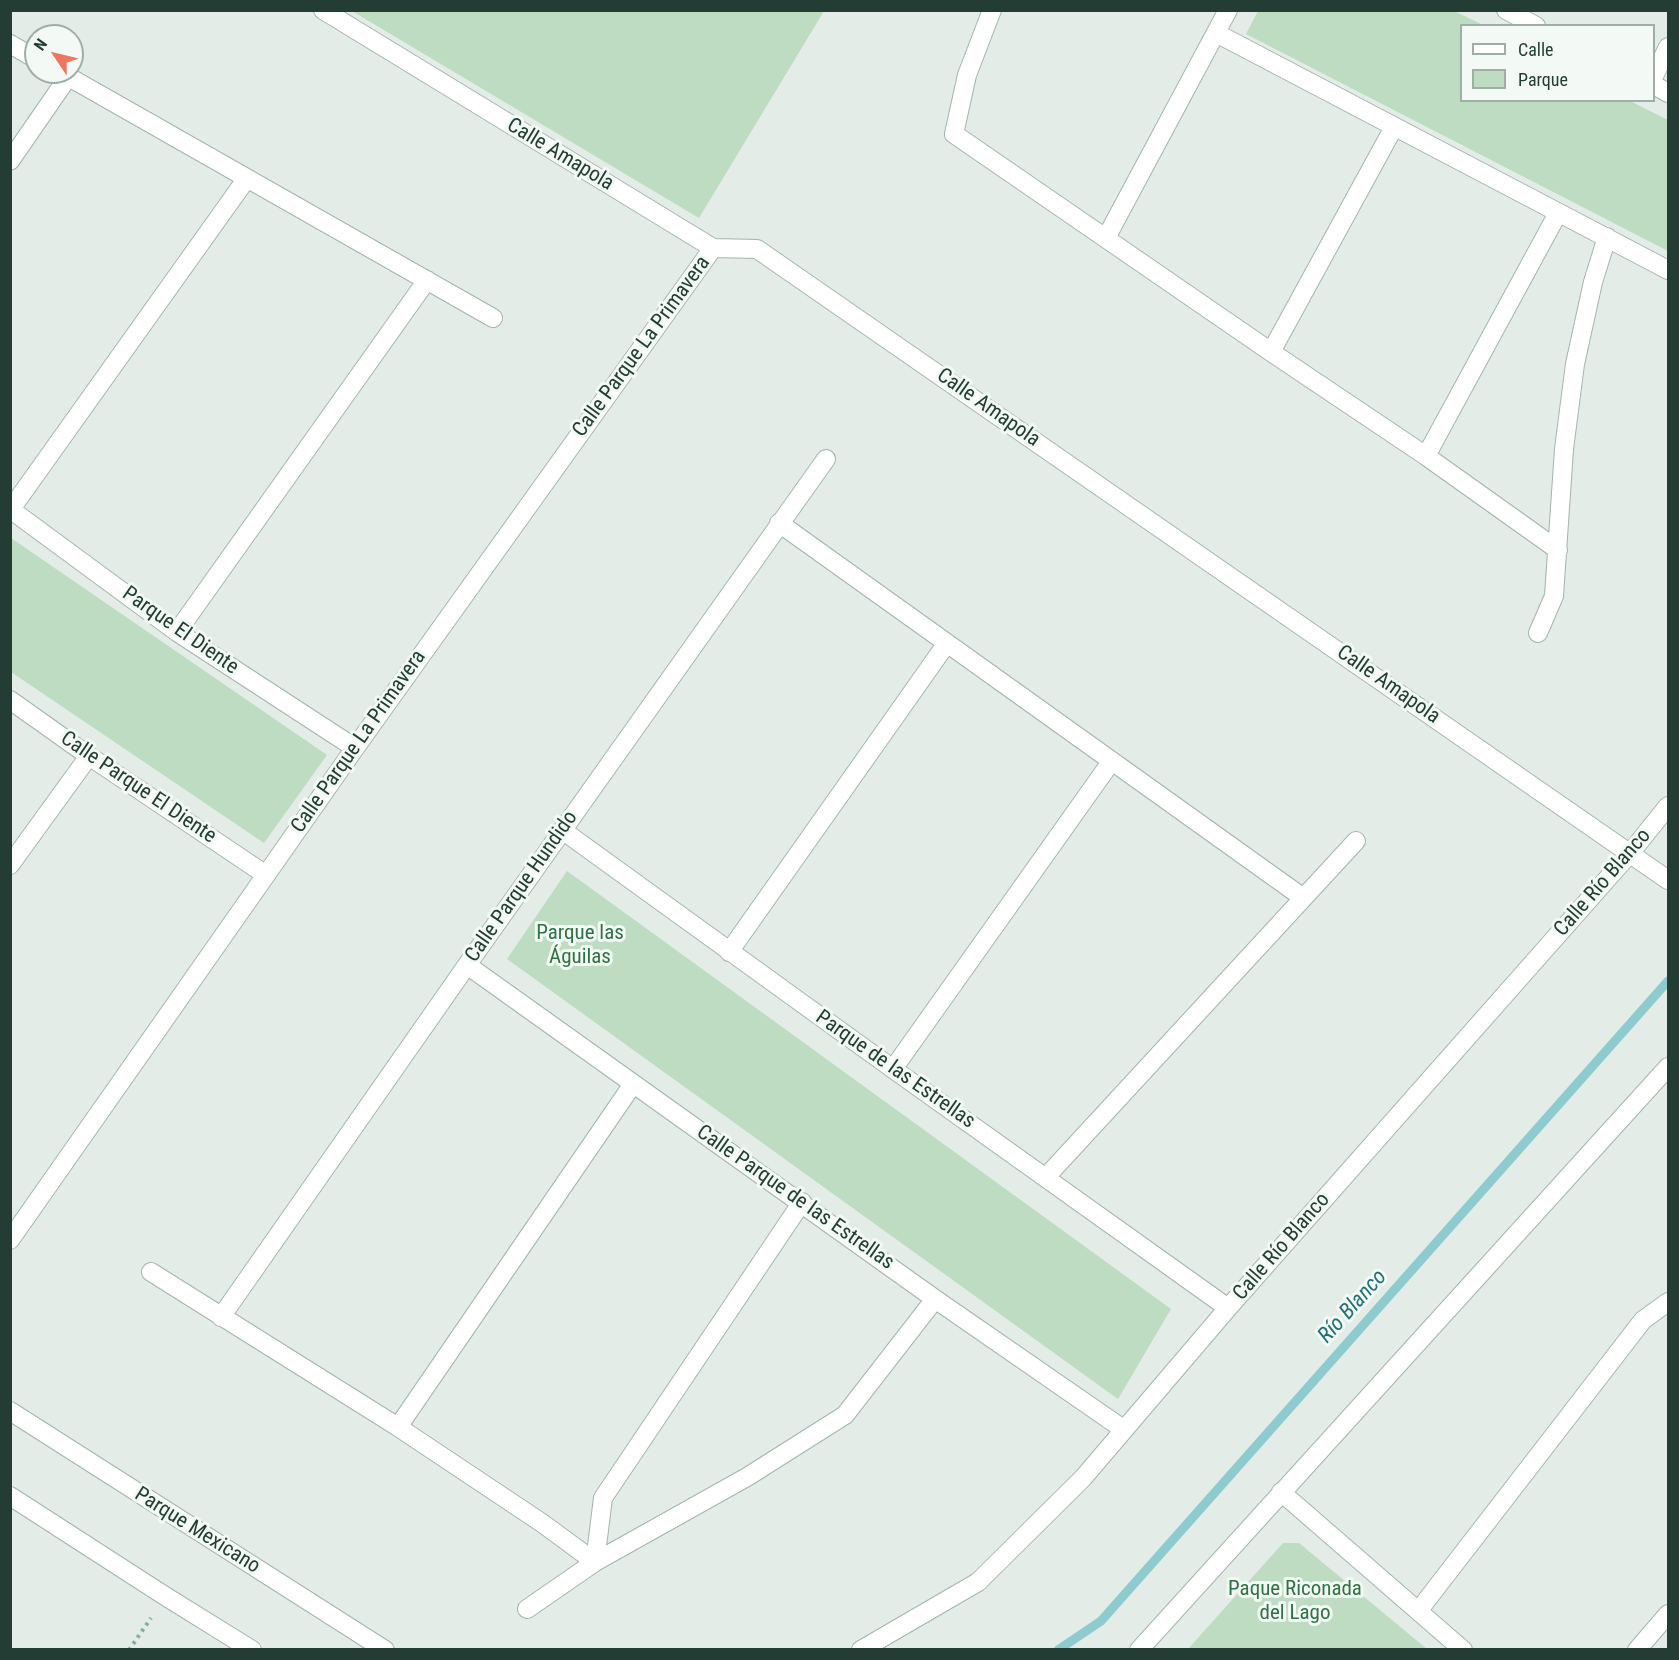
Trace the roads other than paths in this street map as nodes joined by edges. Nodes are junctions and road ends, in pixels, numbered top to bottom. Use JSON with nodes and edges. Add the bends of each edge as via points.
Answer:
{"nodes":[{"id":1,"x":323,"y":10,"type":"edge"},
{"id":2,"x":992,"y":10,"type":"edge"},
{"id":3,"x":1228,"y":10,"type":"edge"},
{"id":4,"x":1506,"y":10,"type":"edge"},
{"id":5,"x":1532,"y":24,"type":"edge"},
{"id":6,"x":1216,"y":33,"type":"junction"},
{"id":7,"x":10,"y":44,"type":"edge"},
{"id":8,"x":1668,"y":47,"type":"edge"},
{"id":9,"x":24,"y":52,"type":"edge"},
{"id":10,"x":1655,"y":72,"type":"edge"},
{"id":11,"x":58,"y":84,"type":"edge"},
{"id":12,"x":82,"y":84,"type":"edge"},
{"id":13,"x":1394,"y":127,"type":"junction"},
{"id":14,"x":10,"y":161,"type":"edge"},
{"id":15,"x":247,"y":178,"type":"junction"},
{"id":16,"x":1558,"y":213,"type":"junction"},
{"id":17,"x":1607,"y":237,"type":"junction"},
{"id":18,"x":1106,"y":238,"type":"junction"},
{"id":19,"x":713,"y":248,"type":"junction"},
{"id":20,"x":1668,"y":270,"type":"edge"},
{"id":21,"x":427,"y":280,"type":"junction"},
{"id":22,"x":493,"y":318,"type":"dead end"},
{"id":23,"x":1270,"y":352,"type":"junction"},
{"id":24,"x":1426,"y":456,"type":"junction"},
{"id":25,"x":826,"y":459,"type":"dead end"},
{"id":26,"x":11,"y":509,"type":"edge"},
{"id":27,"x":779,"y":523,"type":"junction"},
{"id":28,"x":1558,"y":550,"type":"junction"},
{"id":29,"x":177,"y":632,"type":"junction"},
{"id":30,"x":1538,"y":633,"type":"dead end"},
{"id":31,"x":947,"y":643,"type":"junction"},
{"id":32,"x":10,"y":700,"type":"edge"},
{"id":33,"x":355,"y":748,"type":"junction"},
{"id":34,"x":89,"y":756,"type":"junction"},
{"id":35,"x":1111,"y":762,"type":"junction"},
{"id":36,"x":1668,"y":806,"type":"edge"},
{"id":37,"x":562,"y":830,"type":"junction"},
{"id":38,"x":1356,"y":841,"type":"dead end"},
{"id":39,"x":1631,"y":852,"type":"junction"},
{"id":40,"x":10,"y":866,"type":"edge"},
{"id":41,"x":266,"y":874,"type":"junction"},
{"id":42,"x":1668,"y":879,"type":"edge"},
{"id":43,"x":1302,"y":897,"type":"junction"},
{"id":44,"x":729,"y":952,"type":"junction"},
{"id":45,"x":467,"y":965,"type":"junction"},
{"id":46,"x":1668,"y":1067,"type":"edge"},
{"id":47,"x":893,"y":1069,"type":"junction"},
{"id":48,"x":633,"y":1083,"type":"junction"},
{"id":49,"x":1046,"y":1177,"type":"junction"},
{"id":50,"x":802,"y":1202,"type":"junction"},
{"id":51,"x":10,"y":1240,"type":"edge"},
{"id":52,"x":151,"y":1272,"type":"dead end"},
{"id":53,"x":935,"y":1299,"type":"junction"},
{"id":54,"x":1668,"y":1302,"type":"edge"},
{"id":55,"x":1228,"y":1308,"type":"junction"},
{"id":56,"x":221,"y":1317,"type":"junction"},
{"id":57,"x":10,"y":1411,"type":"edge"},
{"id":58,"x":398,"y":1427,"type":"junction"},
{"id":59,"x":1124,"y":1429,"type":"junction"},
{"id":60,"x":1281,"y":1492,"type":"junction"},
{"id":61,"x":10,"y":1496,"type":"edge"},
{"id":62,"x":595,"y":1562,"type":"junction"},
{"id":63,"x":527,"y":1609,"type":"dead end"},
{"id":64,"x":1419,"y":1610,"type":"junction"},
{"id":65,"x":1668,"y":1614,"type":"edge"},
{"id":66,"x":252,"y":1650,"type":"edge"},
{"id":67,"x":385,"y":1650,"type":"edge"},
{"id":68,"x":861,"y":1650,"type":"edge"},
{"id":69,"x":1139,"y":1650,"type":"edge"},
{"id":70,"x":1463,"y":1650,"type":"edge"},
{"id":71,"x":1637,"y":1650,"type":"edge"}],
"edges":[{"from":1,"to":19,"type":"street","name":"Calle Amapola"},
{"from":2,"to":18,"type":"street","via":[[967,75],[954,134]]},
{"from":3,"to":6,"type":"street"},
{"from":4,"to":5,"type":"street"},
{"from":6,"to":13,"type":"street"},
{"from":6,"to":18,"type":"street"},
{"from":7,"to":9,"type":"street"},
{"from":8,"to":10,"type":"street"},
{"from":11,"to":14,"type":"street"},
{"from":12,"to":15,"type":"street"},
{"from":13,"to":16,"type":"street"},
{"from":13,"to":23,"type":"street"},
{"from":15,"to":21,"type":"street"},
{"from":15,"to":26,"type":"street"},
{"from":16,"to":17,"type":"street"},
{"from":16,"to":24,"type":"street"},
{"from":17,"to":20,"type":"street"},
{"from":17,"to":28,"type":"street","via":[[1575,364],[1564,449]]},
{"from":18,"to":23,"type":"street"},
{"from":19,"to":33,"type":"street","name":"Calle Parque La Primavera"},
{"from":19,"to":39,"type":"street","name":"Calle Amapola","via":[[757,249]]},
{"from":21,"to":22,"type":"street"},
{"from":21,"to":29,"type":"street"},
{"from":23,"to":24,"type":"street"},
{"from":24,"to":28,"type":"street"},
{"from":25,"to":27,"type":"street","name":"Calle Parque Hundido"},
{"from":26,"to":29,"type":"street","name":"Parque El Diente"},
{"from":27,"to":31,"type":"street"},
{"from":27,"to":37,"type":"street","name":"Calle Parque Hundido"},
{"from":28,"to":30,"type":"street","via":[[1554,596]]},
{"from":29,"to":33,"type":"street","name":"Parque El Diente"},
{"from":31,"to":35,"type":"street"},
{"from":31,"to":44,"type":"street"},
{"from":32,"to":34,"type":"street","name":"Calle Parque El Diente"},
{"from":33,"to":41,"type":"street","name":"Calle Parque La Primavera"},
{"from":34,"to":40,"type":"street"},
{"from":34,"to":41,"type":"street","name":"Calle Parque El Diente"},
{"from":35,"to":43,"type":"street"},
{"from":35,"to":47,"type":"street"},
{"from":36,"to":39,"type":"street","name":"Calle Río Blanco"},
{"from":37,"to":44,"type":"street","name":"Parque de las Estrellas"},
{"from":37,"to":45,"type":"street","name":"Calle Parque Hundido"},
{"from":38,"to":43,"type":"street"},
{"from":39,"to":42,"type":"street","name":"Calle Amapola"},
{"from":39,"to":55,"type":"street","name":"Calle Río Blanco"},
{"from":41,"to":51,"type":"street","name":"Calle Parque La Primavera"},
{"from":43,"to":49,"type":"street"},
{"from":44,"to":47,"type":"street","name":"Parque de las Estrellas"},
{"from":45,"to":48,"type":"street","name":"Calle Parque de las Estrellas"},
{"from":45,"to":56,"type":"street","name":"Calle Parque Hundido"},
{"from":46,"to":60,"type":"street"},
{"from":47,"to":49,"type":"street","name":"Parque de las Estrellas"},
{"from":48,"to":50,"type":"street","name":"Calle Parque de las Estrellas"},
{"from":48,"to":58,"type":"street"},
{"from":49,"to":55,"type":"street","name":"Parque de las Estrellas"},
{"from":50,"to":53,"type":"street","name":"Calle Parque de las Estrellas"},
{"from":50,"to":62,"type":"street","via":[[603,1498]]},
{"from":52,"to":56,"type":"street"},
{"from":53,"to":59,"type":"street","name":"Calle Parque de las Estrellas"},
{"from":53,"to":62,"type":"street","via":[[845,1415],[747,1477]]},
{"from":54,"to":64,"type":"street","via":[[1643,1320]]},
{"from":55,"to":59,"type":"street","name":"Calle Río Blanco"},
{"from":56,"to":58,"type":"street"},
{"from":57,"to":67,"type":"street","name":"Parque Mexicano"},
{"from":58,"to":62,"type":"street"},
{"from":59,"to":68,"type":"street","name":"Calle Río Blanco","via":[[1083,1478],[978,1582]]},
{"from":60,"to":64,"type":"street"},
{"from":60,"to":69,"type":"street"},
{"from":61,"to":66,"type":"street"},
{"from":62,"to":63,"type":"street"},
{"from":64,"to":70,"type":"street"},
{"from":65,"to":71,"type":"street"}]}
